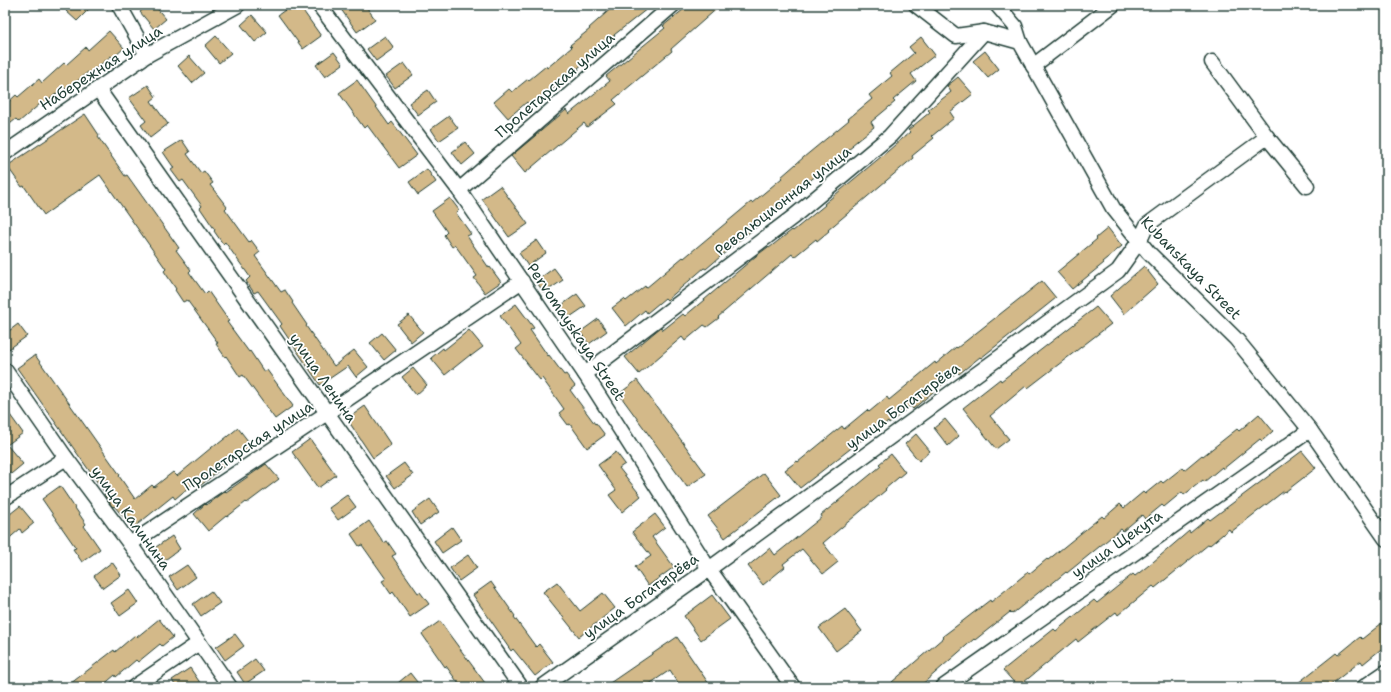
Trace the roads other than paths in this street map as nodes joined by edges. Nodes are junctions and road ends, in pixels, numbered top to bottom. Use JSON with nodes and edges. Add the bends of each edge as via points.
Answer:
{"nodes":[{"id":1,"x":118,"y":5,"type":"edge"},
{"id":2,"x":238,"y":5,"type":"edge"},
{"id":3,"x":319,"y":5,"type":"edge"},
{"id":4,"x":673,"y":5,"type":"edge"},
{"id":5,"x":916,"y":5,"type":"edge"},
{"id":6,"x":997,"y":5,"type":"edge"},
{"id":7,"x":1113,"y":5,"type":"edge"},
{"id":8,"x":984,"y":32,"type":"junction"},
{"id":9,"x":1020,"y":42,"type":"junction"},
{"id":10,"x":147,"y":55,"type":"junction"},
{"id":11,"x":1212,"y":62,"type":"dead end"},
{"id":12,"x":1033,"y":66,"type":"junction"},
{"id":13,"x":98,"y":88,"type":"junction"},
{"id":14,"x":1267,"y":136,"type":"junction"},
{"id":15,"x":5,"y":153,"type":"edge"},
{"id":16,"x":1308,"y":186,"type":"dead end"},
{"id":17,"x":459,"y":190,"type":"junction"},
{"id":18,"x":1140,"y":240,"type":"junction"},
{"id":19,"x":522,"y":281,"type":"junction"},
{"id":20,"x":5,"y":370,"type":"edge"},
{"id":21,"x":584,"y":374,"type":"junction"},
{"id":22,"x":327,"y":413,"type":"junction"},
{"id":23,"x":1310,"y":430,"type":"junction"},
{"id":24,"x":66,"y":458,"type":"junction"},
{"id":25,"x":5,"y":498,"type":"edge"},
{"id":26,"x":1386,"y":539,"type":"edge"},
{"id":27,"x":130,"y":544,"type":"junction"},
{"id":28,"x":709,"y":569,"type":"junction"},
{"id":29,"x":199,"y":643,"type":"junction"},
{"id":30,"x":1386,"y":672,"type":"edge"},
{"id":31,"x":134,"y":687,"type":"edge"},
{"id":32,"x":230,"y":687,"type":"edge"},
{"id":33,"x":521,"y":687,"type":"edge"},
{"id":34,"x":542,"y":687,"type":"edge"},
{"id":35,"x":793,"y":687,"type":"edge"},
{"id":36,"x":943,"y":687,"type":"edge"},
{"id":37,"x":1364,"y":687,"type":"edge"}],
"edges":[{"from":1,"to":10,"type":"street"},
{"from":2,"to":10,"type":"street","name":"Набережная улица"},
{"from":3,"to":17,"type":"street","name":"Pervomayskaya Street"},
{"from":4,"to":17,"type":"street","name":"Пролетарская улица"},
{"from":5,"to":8,"type":"street","via":[[956,36]]},
{"from":6,"to":9,"type":"street","name":"Kubanskaya Street","via":[[1015,26]]},
{"from":7,"to":12,"type":"street"},
{"from":8,"to":9,"type":"street"},
{"from":8,"to":21,"type":"street","name":"Революционная улица","via":[[890,136],[793,218]]},
{"from":9,"to":12,"type":"street","name":"Kubanskaya Street"},
{"from":10,"to":13,"type":"street","name":"Набережная улица"},
{"from":11,"to":14,"type":"street"},
{"from":12,"to":18,"type":"street","name":"Kubanskaya Street","via":[[1113,208]]},
{"from":13,"to":15,"type":"street","name":"Набережная улица"},
{"from":13,"to":22,"type":"street","name":"улица Ленина"},
{"from":14,"to":16,"type":"street"},
{"from":14,"to":18,"type":"street","name":"улица Богатырёва","via":[[1147,225]]},
{"from":17,"to":19,"type":"street","name":"Pervomayskaya Street"},
{"from":18,"to":23,"type":"street","name":"Kubanskaya Street","via":[[1148,252],[1236,339]]},
{"from":18,"to":28,"type":"street","name":"улица Богатырёва","via":[[1118,271]]},
{"from":19,"to":21,"type":"street","name":"Pervomayskaya Street"},
{"from":19,"to":22,"type":"street","name":"Пролетарская улица"},
{"from":20,"to":24,"type":"street","name":"улица Калинина"},
{"from":21,"to":28,"type":"street","name":"Pervomayskaya Street"},
{"from":22,"to":27,"type":"street","name":"Пролетарская улица"},
{"from":22,"to":33,"type":"street","name":"улица Ленина"},
{"from":23,"to":26,"type":"street","name":"Kubanskaya Street"},
{"from":23,"to":36,"type":"street","name":"улица Щекута"},
{"from":24,"to":25,"type":"street"},
{"from":24,"to":27,"type":"street","name":"улица Калинина"},
{"from":27,"to":29,"type":"street","name":"улица Калинина"},
{"from":28,"to":34,"type":"street","name":"улица Богатырёва"},
{"from":28,"to":35,"type":"street","name":"Pervomayskaya Street"},
{"from":29,"to":31,"type":"street"},
{"from":29,"to":32,"type":"street","name":"улица Калинина"},
{"from":30,"to":37,"type":"street"}]}
